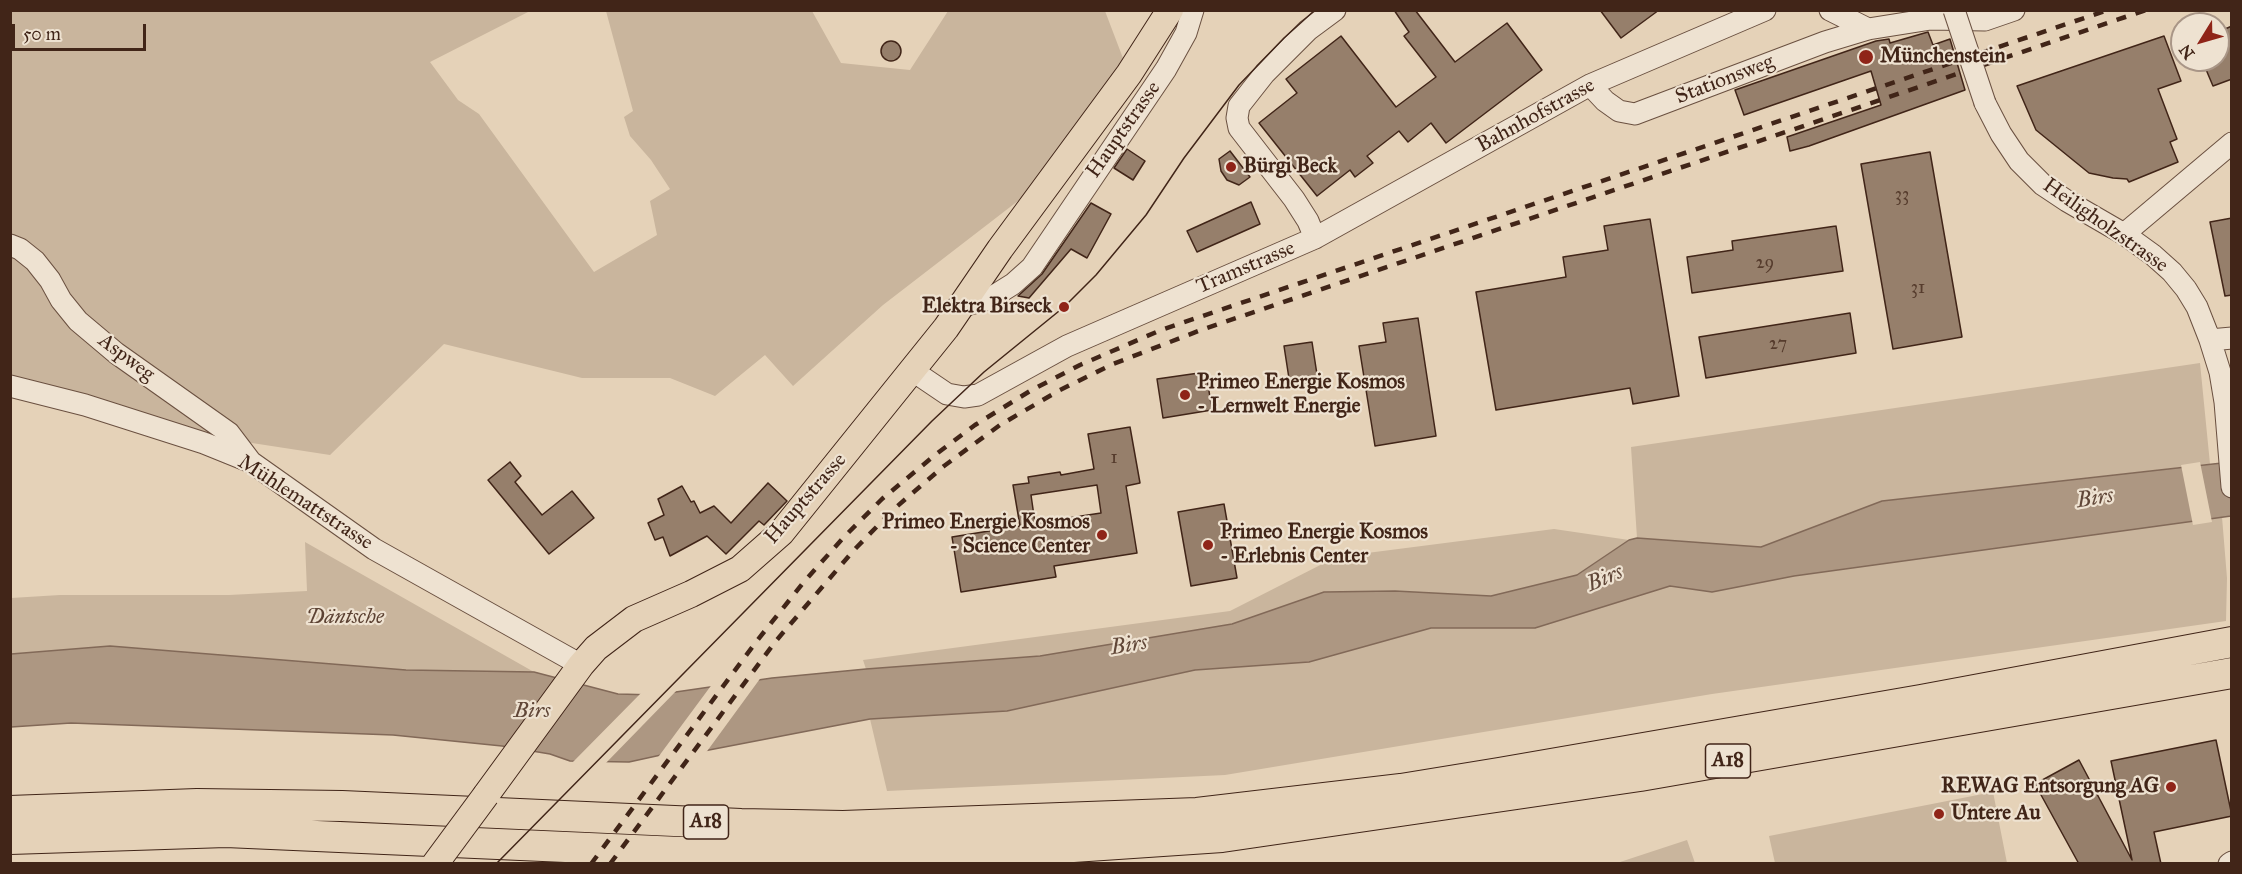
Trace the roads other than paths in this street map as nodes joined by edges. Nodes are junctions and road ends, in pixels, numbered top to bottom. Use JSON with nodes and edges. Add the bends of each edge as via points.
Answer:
{"nodes":[{"id":1,"x":1170,"y":10,"type":"edge"},
{"id":2,"x":1193,"y":10,"type":"edge"},
{"id":3,"x":1335,"y":10,"type":"edge"},
{"id":4,"x":1765,"y":10,"type":"edge"},
{"id":5,"x":1830,"y":10,"type":"edge"},
{"id":6,"x":1954,"y":10,"type":"edge"},
{"id":7,"x":2014,"y":10,"type":"edge"},
{"id":8,"x":1868,"y":29,"type":"junction"},
{"id":9,"x":1590,"y":86,"type":"junction"},
{"id":10,"x":2232,"y":143,"type":"edge"},
{"id":11,"x":2124,"y":234,"type":"junction"},
{"id":12,"x":1315,"y":238,"type":"junction"},
{"id":13,"x":10,"y":245,"type":"edge"},
{"id":14,"x":963,"y":306,"type":"junction"},
{"id":15,"x":2232,"y":338,"type":"edge"},
{"id":16,"x":2210,"y":340,"type":"junction"},
{"id":17,"x":913,"y":371,"type":"junction"},
{"id":18,"x":10,"y":386,"type":"edge"},
{"id":19,"x":251,"y":462,"type":"junction"},
{"id":20,"x":2232,"y":487,"type":"edge"},
{"id":21,"x":2232,"y":642,"type":"edge"},
{"id":22,"x":581,"y":665,"type":"junction"},
{"id":23,"x":2232,"y":674,"type":"edge"},
{"id":24,"x":10,"y":811,"type":"edge"},
{"id":25,"x":10,"y":839,"type":"edge"},
{"id":26,"x":435,"y":864,"type":"edge"}],
"edges":[{"from":1,"to":14,"type":"main road","name":"Hauptstrasse","via":[[1129,74],[1000,249]]},
{"from":2,"to":14,"type":"street","name":"Hauptstrasse","via":[[1186,33],[1166,69],[1032,267],[989,299]]},
{"from":3,"to":12,"type":"street","name":"Tramstrasse","via":[[1308,30],[1265,73],[1239,106],[1239,128],[1294,199]]},
{"from":4,"to":9,"type":"street","name":"Bahnhofstrasse"},
{"from":5,"to":8,"type":"street"},
{"from":6,"to":11,"type":"street","name":"Heiligholzstrasse","bridge":true,"via":[[1985,104],[2019,161],[2043,185]]},
{"from":7,"to":8,"type":"street","name":"Stationsweg","via":[[1985,20],[1931,19]]},
{"from":8,"to":9,"type":"street","name":"Stationsweg","via":[[1635,114],[1619,111]]},
{"from":9,"to":12,"type":"street","name":"Bahnhofstrasse"},
{"from":10,"to":11,"type":"street"},
{"from":11,"to":16,"type":"street","name":"Heiligholzstrasse","via":[[2172,272],[2186,289]]},
{"from":12,"to":17,"type":"street","name":"Tramstrasse","via":[[1067,346],[971,397],[947,394]]},
{"from":13,"to":19,"type":"street","name":"Aspweg","via":[[35,261],[78,321],[116,353],[229,433]]},
{"from":14,"to":17,"type":"main road","name":"Hauptstrasse"},
{"from":15,"to":16,"type":"street"},
{"from":16,"to":20,"type":"street","name":"Heiligholzstrasse","via":[[2225,402]]},
{"from":17,"to":22,"type":"main road","name":"Hauptstrasse","via":[[781,533],[760,552],[716,583],[634,619],[596,648]]},
{"from":18,"to":19,"type":"street","name":"Mühlemattstrasse","via":[[85,405]]},
{"from":19,"to":22,"type":"street","name":"Mühlemattstrasse","via":[[374,549]]},
{"from":21,"to":24,"type":"highway","number":"A18","via":[[1499,773],[1197,813],[843,826],[342,806],[197,804]]},
{"from":22,"to":26,"type":"main road","name":"Hauptstrasse","bridge":true},
{"from":23,"to":25,"type":"highway","number":"A18","via":[[1640,776],[1222,837],[1073,847],[850,852],[679,852],[226,832]]}]}
